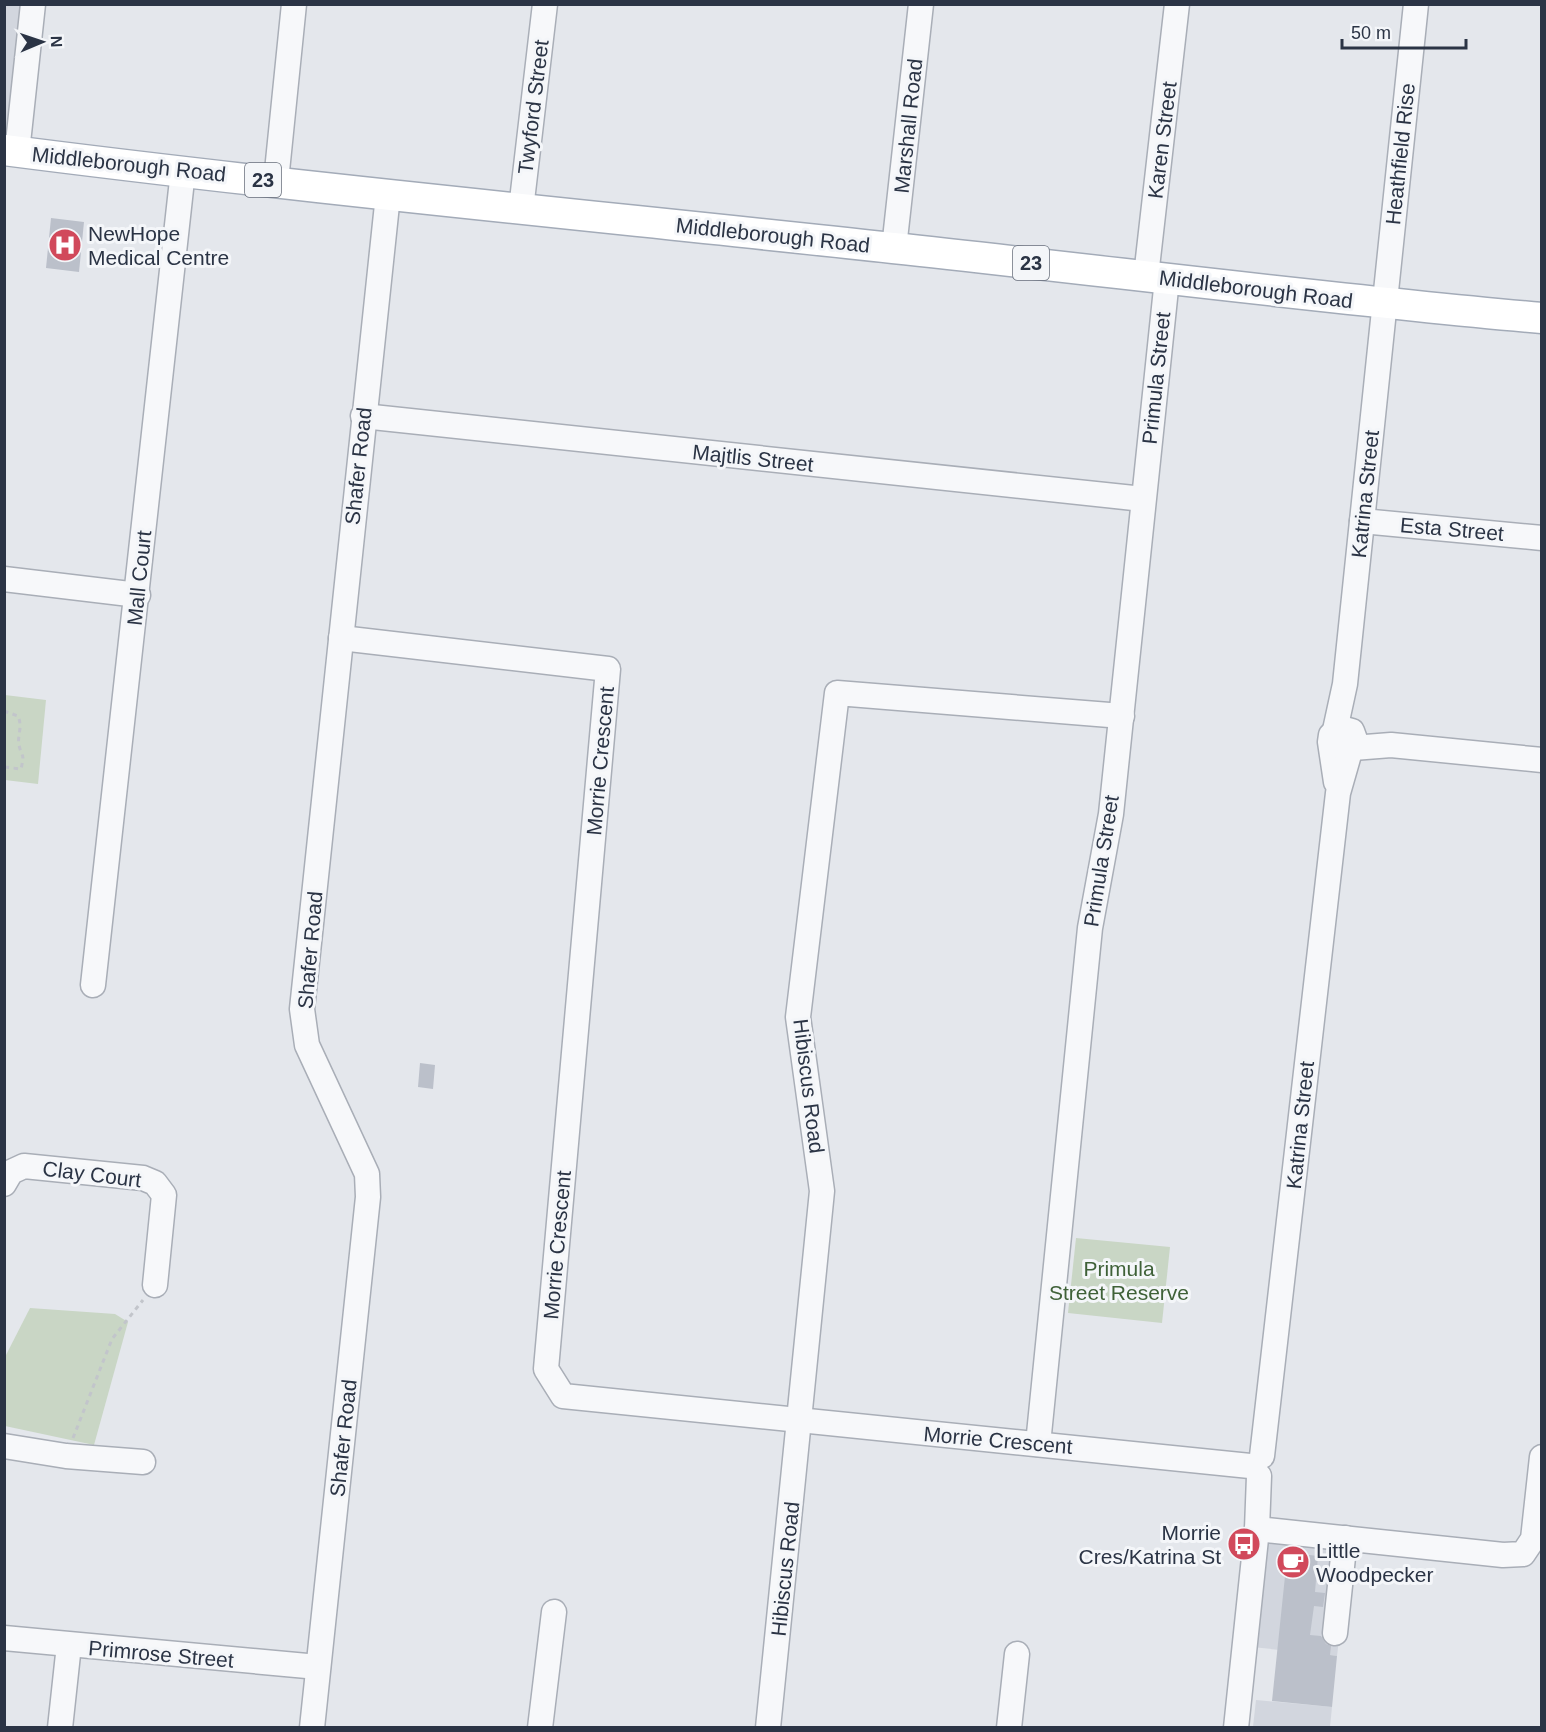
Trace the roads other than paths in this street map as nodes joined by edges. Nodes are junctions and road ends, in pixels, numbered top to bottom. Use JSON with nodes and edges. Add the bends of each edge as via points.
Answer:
{"nodes":[{"id":1,"x":33,"y":4,"type":"edge"},
{"id":2,"x":294,"y":4,"type":"edge"},
{"id":3,"x":545,"y":4,"type":"edge"},
{"id":4,"x":921,"y":4,"type":"edge"},
{"id":5,"x":1177,"y":4,"type":"edge"},
{"id":6,"x":1416,"y":4,"type":"edge"},
{"id":7,"x":14,"y":104,"type":"edge"},
{"id":8,"x":11,"y":151,"type":"edge"},
{"id":9,"x":183,"y":171,"type":"junction"},
{"id":10,"x":276,"y":181,"type":"junction"},
{"id":11,"x":388,"y":195,"type":"junction"},
{"id":12,"x":520,"y":209,"type":"junction"},
{"id":13,"x":894,"y":248,"type":"junction"},
{"id":14,"x":1156,"y":277,"type":"junction"},
{"id":15,"x":1384,"y":304,"type":"junction"},
{"id":16,"x":1542,"y":318,"type":"edge"},
{"id":17,"x":363,"y":416,"type":"junction"},
{"id":18,"x":1143,"y":499,"type":"junction"},
{"id":19,"x":1362,"y":521,"type":"junction"},
{"id":20,"x":1542,"y":538,"type":"edge"},
{"id":21,"x":4,"y":579,"type":"edge"},
{"id":22,"x":138,"y":595,"type":"junction"},
{"id":23,"x":341,"y":638,"type":"junction"},
{"id":24,"x":1122,"y":716,"type":"junction"},
{"id":25,"x":1346,"y":740,"type":"junction"},
{"id":26,"x":1542,"y":760,"type":"edge"},
{"id":27,"x":93,"y":985,"type":"dead end"},
{"id":28,"x":4,"y":1184,"type":"edge"},
{"id":29,"x":155,"y":1285,"type":"road end"},
{"id":30,"x":801,"y":1422,"type":"junction"},
{"id":31,"x":1038,"y":1444,"type":"junction"},
{"id":32,"x":4,"y":1446,"type":"edge"},
{"id":33,"x":1542,"y":1457,"type":"edge"},
{"id":34,"x":143,"y":1462,"type":"dead end"},
{"id":35,"x":1257,"y":1466,"type":"junction"},
{"id":36,"x":1257,"y":1529,"type":"junction"},
{"id":37,"x":1345,"y":1539,"type":"junction"},
{"id":38,"x":554,"y":1612,"type":"dead end"},
{"id":39,"x":1335,"y":1633,"type":"dead end"},
{"id":40,"x":4,"y":1638,"type":"edge"},
{"id":41,"x":69,"y":1645,"type":"junction"},
{"id":42,"x":1017,"y":1654,"type":"dead end"},
{"id":43,"x":318,"y":1667,"type":"junction"},
{"id":44,"x":60,"y":1728,"type":"edge"},
{"id":45,"x":312,"y":1728,"type":"edge"},
{"id":46,"x":540,"y":1728,"type":"edge"},
{"id":47,"x":768,"y":1728,"type":"edge"},
{"id":48,"x":1009,"y":1728,"type":"edge"},
{"id":49,"x":1236,"y":1728,"type":"edge"}],
"edges":[{"from":1,"to":7,"type":"street"},
{"from":2,"to":10,"type":"street"},
{"from":3,"to":12,"type":"street","name":"Twyford Street"},
{"from":4,"to":13,"type":"street","name":"Marshall Road"},
{"from":5,"to":14,"type":"street","name":"Karen Street"},
{"from":6,"to":15,"type":"street","name":"Heathfield Rise"},
{"from":7,"to":8,"type":"street"},
{"from":8,"to":9,"type":"main road","name":"Middleborough Road","number":"23"},
{"from":9,"to":10,"type":"main road","name":"Middleborough Road","number":"23"},
{"from":9,"to":22,"type":"street","name":"Mall Court"},
{"from":10,"to":11,"type":"main road","name":"Middleborough Road","number":"23"},
{"from":11,"to":12,"type":"main road","name":"Middleborough Road","number":"23"},
{"from":11,"to":17,"type":"street","name":"Shafer Road"},
{"from":12,"to":13,"type":"main road","name":"Middleborough Road","number":"23"},
{"from":13,"to":14,"type":"main road","name":"Middleborough Road","number":"23"},
{"from":14,"to":15,"type":"main road","name":"Middleborough Road","number":"23"},
{"from":14,"to":18,"type":"street","name":"Primula Street"},
{"from":15,"to":16,"type":"main road","name":"Middleborough Road","number":"23"},
{"from":15,"to":19,"type":"street","name":"Katrina Street"},
{"from":17,"to":18,"type":"street","name":"Majtlis Street"},
{"from":17,"to":23,"type":"street","name":"Shafer Road"},
{"from":18,"to":24,"type":"street","name":"Primula Street"},
{"from":19,"to":20,"type":"street","name":"Esta Street"},
{"from":19,"to":25,"type":"street","name":"Katrina Street","via":[[1345,684]]},
{"from":21,"to":22,"type":"street"},
{"from":22,"to":27,"type":"street","name":"Mall Court"},
{"from":23,"to":30,"type":"street","name":"Morrie Crescent","via":[[608,669],[546,1369],[562,1396]]},
{"from":23,"to":43,"type":"street","name":"Shafer Road","via":[[302,1009],[307,1045],[368,1174],[368,1197]]},
{"from":24,"to":30,"type":"street","name":"Hibiscus Road","via":[[837,693],[798,1017],[822,1191]]},
{"from":24,"to":31,"type":"street","name":"Primula Street","via":[[1111,814],[1090,928]]},
{"from":25,"to":26,"type":"street"},
{"from":25,"to":35,"type":"street","name":"Katrina Street"},
{"from":28,"to":29,"type":"street","name":"Clay Court","via":[[11,1172],[24,1166],[143,1178],[155,1183],[164,1195]]},
{"from":30,"to":31,"type":"street","name":"Morrie Crescent"},
{"from":30,"to":47,"type":"street","name":"Hibiscus Road"},
{"from":31,"to":35,"type":"street","name":"Morrie Crescent"},
{"from":32,"to":34,"type":"street"},
{"from":33,"to":37,"type":"street","via":[[1533,1539],[1523,1554],[1503,1556]]},
{"from":35,"to":36,"type":"street","name":"Katrina Street"},
{"from":36,"to":37,"type":"street"},
{"from":36,"to":49,"type":"street","name":"Katrina Street"},
{"from":37,"to":39,"type":"street"},
{"from":38,"to":46,"type":"street"},
{"from":40,"to":41,"type":"street","name":"Primrose Street"},
{"from":41,"to":43,"type":"street","name":"Primrose Street"},
{"from":41,"to":44,"type":"street"},
{"from":42,"to":48,"type":"street"},
{"from":43,"to":45,"type":"street","name":"Shafer Road"}]}
